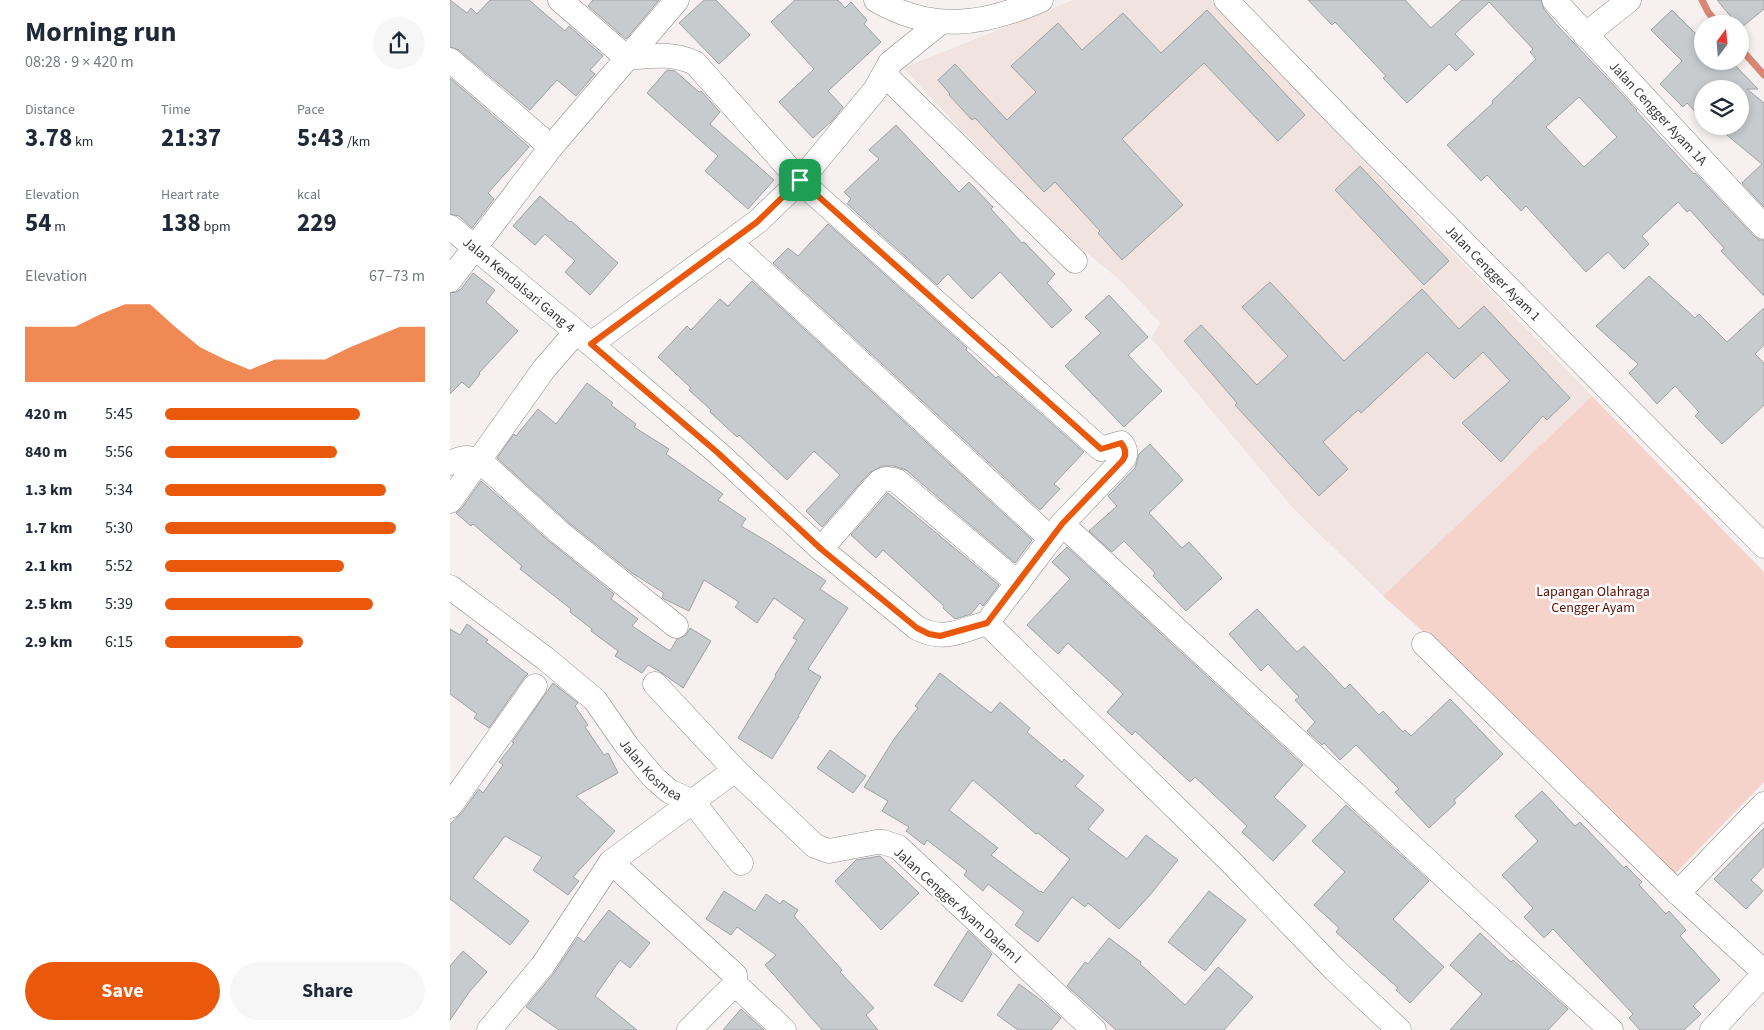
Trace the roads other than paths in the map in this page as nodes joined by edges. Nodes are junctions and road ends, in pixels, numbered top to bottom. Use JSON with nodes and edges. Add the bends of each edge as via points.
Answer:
{"nodes":[{"id":1,"x":560,"y":0,"type":"edge"},
{"id":2,"x":676,"y":0,"type":"edge"},
{"id":3,"x":876,"y":0,"type":"edge"},
{"id":4,"x":1041,"y":0,"type":"edge"},
{"id":5,"x":1226,"y":0,"type":"edge"},
{"id":6,"x":1554,"y":0,"type":"edge"},
{"id":7,"x":1628,"y":0,"type":"edge"},
{"id":8,"x":941,"y":22,"type":"junction"},
{"id":9,"x":1585,"y":34,"type":"junction"},
{"id":10,"x":626,"y":58,"type":"junction"},
{"id":11,"x":450,"y":60,"type":"edge"},
{"id":12,"x":884,"y":74,"type":"junction"},
{"id":13,"x":551,"y":147,"type":"junction"},
{"id":14,"x":800,"y":180,"type":"junction"},
{"id":15,"x":1764,"y":226,"type":"edge"},
{"id":16,"x":450,"y":227,"type":"edge"},
{"id":17,"x":731,"y":242,"type":"junction"},
{"id":18,"x":476,"y":247,"type":"junction"},
{"id":19,"x":1076,"y":261,"type":"dead end"},
{"id":20,"x":450,"y":280,"type":"edge"},
{"id":21,"x":584,"y":338,"type":"junction"},
{"id":22,"x":479,"y":460,"type":"junction"},
{"id":23,"x":450,"y":463,"type":"edge"},
{"id":24,"x":450,"y":501,"type":"edge"},
{"id":25,"x":1057,"y":532,"type":"junction"},
{"id":26,"x":1764,"y":546,"type":"edge"},
{"id":27,"x":821,"y":549,"type":"junction"},
{"id":28,"x":1018,"y":583,"type":"junction"},
{"id":29,"x":450,"y":587,"type":"edge"},
{"id":30,"x":987,"y":623,"type":"junction"},
{"id":31,"x":676,"y":626,"type":"dead end"},
{"id":32,"x":1424,"y":644,"type":"dead end"},
{"id":33,"x":655,"y":684,"type":"dead end"},
{"id":34,"x":535,"y":686,"type":"dead end"},
{"id":35,"x":735,"y":770,"type":"junction"},
{"id":36,"x":689,"y":804,"type":"junction"},
{"id":37,"x":1764,"y":804,"type":"edge"},
{"id":38,"x":450,"y":806,"type":"edge"},
{"id":39,"x":612,"y":862,"type":"junction"},
{"id":40,"x":741,"y":863,"type":"dead end"},
{"id":41,"x":1678,"y":893,"type":"junction"},
{"id":42,"x":1764,"y":973,"type":"edge"},
{"id":43,"x":735,"y":984,"type":"junction"},
{"id":44,"x":489,"y":1030,"type":"edge"},
{"id":45,"x":689,"y":1030,"type":"edge"},
{"id":46,"x":784,"y":1030,"type":"edge"},
{"id":47,"x":1094,"y":1030,"type":"edge"},
{"id":48,"x":1399,"y":1030,"type":"edge"},
{"id":49,"x":1611,"y":1030,"type":"edge"},
{"id":50,"x":1712,"y":1030,"type":"edge"}],
"edges":[{"from":1,"to":10,"type":"street"},
{"from":2,"to":10,"type":"street"},
{"from":3,"to":8,"type":"street","via":[[910,16]]},
{"from":4,"to":8,"type":"street","via":[[996,17]]},
{"from":5,"to":26,"type":"street","name":"Jalan Cengger Ayam 1"},
{"from":6,"to":9,"type":"street","name":"Jalan Cengger Ayam 1A"},
{"from":7,"to":9,"type":"street"},
{"from":8,"to":12,"type":"street","via":[[890,63]]},
{"from":9,"to":15,"type":"street","name":"Jalan Cengger Ayam 1A"},
{"from":10,"to":13,"type":"street"},
{"from":10,"to":14,"type":"street","via":[[669,55],[695,63]]},
{"from":11,"to":13,"type":"street"},
{"from":12,"to":14,"type":"street","via":[[875,90]]},
{"from":12,"to":19,"type":"street"},
{"from":13,"to":18,"type":"street"},
{"from":14,"to":17,"type":"street","via":[[757,222]]},
{"from":14,"to":25,"type":"street","via":[[1101,449],[1121,443],[1124,447],[1122,461]]},
{"from":16,"to":18,"type":"street","name":"Jalan Kendalsari Gang 4"},
{"from":17,"to":21,"type":"street"},
{"from":17,"to":25,"type":"street"},
{"from":18,"to":20,"type":"street"},
{"from":18,"to":21,"type":"street","name":"Jalan Kendalsari Gang 4"},
{"from":21,"to":22,"type":"street","via":[[544,369]]},
{"from":21,"to":27,"type":"street","name":"Jalan Kendalsari Gang 4","via":[[718,453]]},
{"from":22,"to":23,"type":"street","via":[[470,457]]},
{"from":22,"to":24,"type":"street"},
{"from":22,"to":31,"type":"street","via":[[559,532]]},
{"from":25,"to":28,"type":"street"},
{"from":25,"to":49,"type":"street"},
{"from":27,"to":28,"type":"street","via":[[879,482],[892,479]]},
{"from":27,"to":30,"type":"street","name":"Jalan Kendalsari Gang 4","via":[[917,628],[929,634],[944,636]]},
{"from":28,"to":30,"type":"street"},
{"from":29,"to":36,"type":"street","name":"Jalan Kosmea","via":[[595,700],[654,778]]},
{"from":30,"to":48,"type":"street"},
{"from":32,"to":41,"type":"street"},
{"from":33,"to":35,"type":"street","name":"Jalan Cengger Ayam Dalam I"},
{"from":34,"to":38,"type":"street"},
{"from":35,"to":36,"type":"street"},
{"from":35,"to":47,"type":"street","name":"Jalan Cengger Ayam Dalam I","via":[[808,840],[823,850],[877,842],[898,847]]},
{"from":36,"to":39,"type":"street","name":"Jalan Kosmea"},
{"from":36,"to":40,"type":"street"},
{"from":37,"to":41,"type":"street"},
{"from":39,"to":43,"type":"street","via":[[735,975]]},
{"from":39,"to":44,"type":"street","name":"Jalan Kosmea","via":[[543,966]]},
{"from":41,"to":42,"type":"street"},
{"from":42,"to":50,"type":"street"},
{"from":43,"to":45,"type":"street"},
{"from":43,"to":46,"type":"street"}]}
